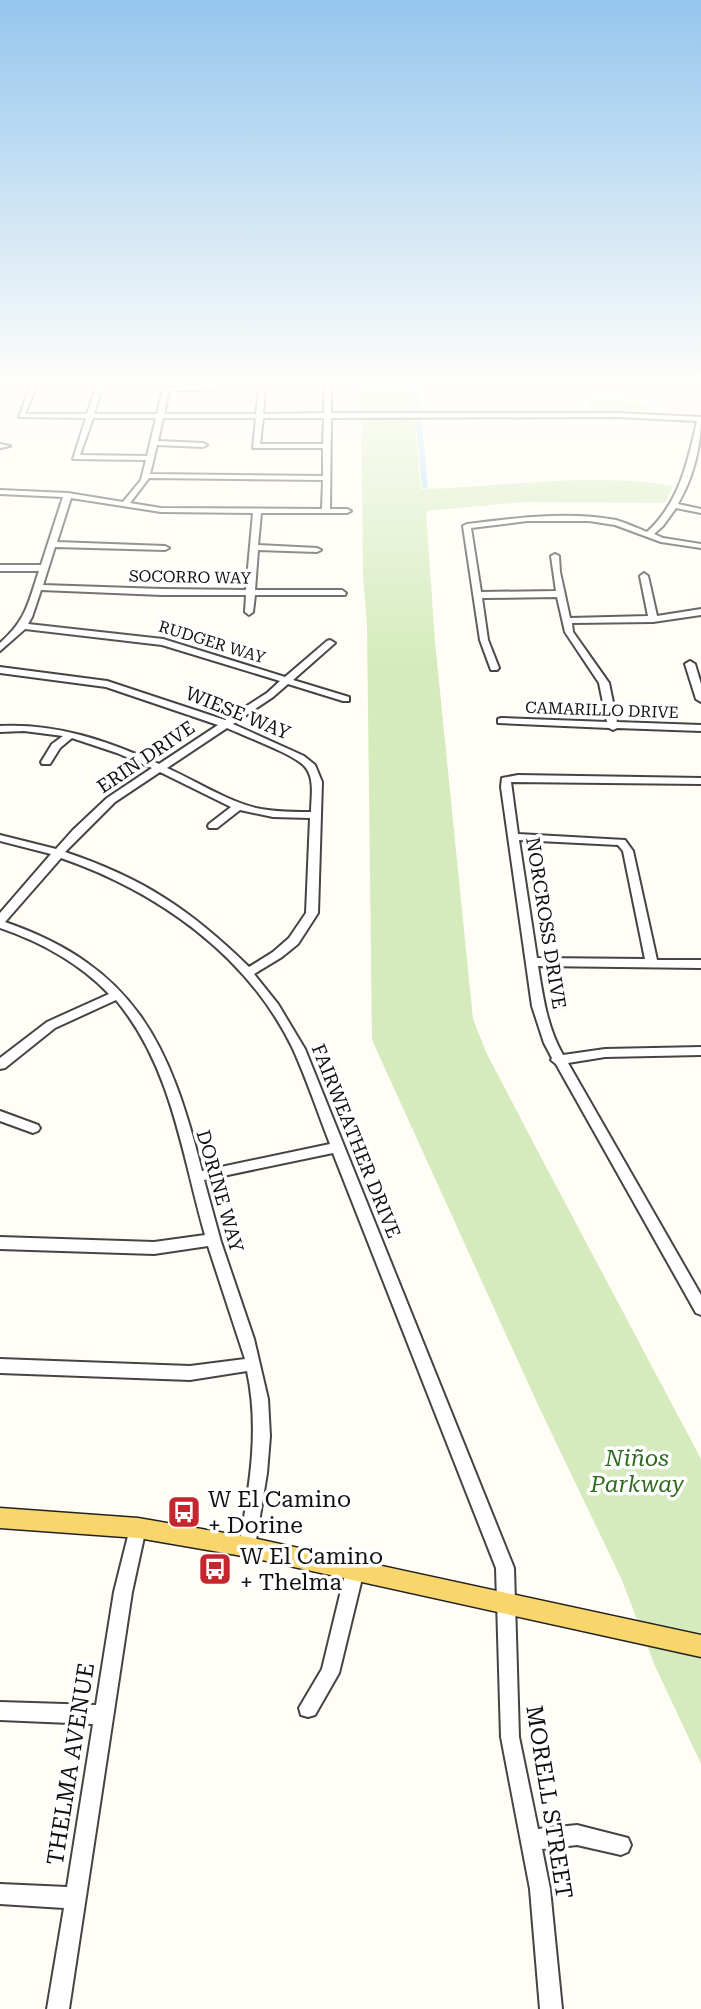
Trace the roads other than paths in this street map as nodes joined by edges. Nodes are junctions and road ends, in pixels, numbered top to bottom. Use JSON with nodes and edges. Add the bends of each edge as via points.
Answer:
{"nodes":[{"id":1,"x":146,"y":476,"type":"joint"},
{"id":2,"x":685,"y":476,"type":"edge"},
{"id":3,"x":327,"y":478,"type":"joint"},
{"id":4,"x":0,"y":492,"type":"edge"},
{"id":5,"x":68,"y":495,"type":"junction"},
{"id":6,"x":124,"y":505,"type":"junction"},
{"id":7,"x":676,"y":506,"type":"junction"},
{"id":8,"x":257,"y":510,"type":"junction"},
{"id":9,"x":326,"y":510,"type":"junction"},
{"id":10,"x":347,"y":511,"type":"dead end"},
{"id":11,"x":701,"y":511,"type":"edge"},
{"id":12,"x":648,"y":536,"type":"junction"},
{"id":13,"x":52,"y":544,"type":"junction"},
{"id":14,"x":701,"y":546,"type":"edge"},
{"id":15,"x":254,"y":547,"type":"junction"},
{"id":16,"x":165,"y":548,"type":"dead end"},
{"id":17,"x":317,"y":550,"type":"dead end"},
{"id":18,"x":555,"y":556,"type":"dead end"},
{"id":19,"x":0,"y":568,"type":"edge"},
{"id":20,"x":45,"y":568,"type":"junction"},
{"id":21,"x":644,"y":576,"type":"dead end"},
{"id":22,"x":38,"y":587,"type":"junction"},
{"id":23,"x":250,"y":592,"type":"junction"},
{"id":24,"x":342,"y":593,"type":"dead end"},
{"id":25,"x":561,"y":594,"type":"junction"},
{"id":26,"x":477,"y":595,"type":"junction"},
{"id":27,"x":249,"y":612,"type":"dead end"},
{"id":28,"x":701,"y":612,"type":"edge"},
{"id":29,"x":653,"y":619,"type":"junction"},
{"id":30,"x":566,"y":621,"type":"junction"},
{"id":31,"x":23,"y":626,"type":"junction"},
{"id":32,"x":330,"y":643,"type":"dead end"},
{"id":33,"x":0,"y":648,"type":"edge"},
{"id":34,"x":690,"y":664,"type":"dead end"},
{"id":35,"x":494,"y":668,"type":"dead end"},
{"id":36,"x":0,"y":670,"type":"edge"},
{"id":37,"x":286,"y":682,"type":"junction"},
{"id":38,"x":346,"y":699,"type":"dead end"},
{"id":39,"x":701,"y":699,"type":"edge"},
{"id":40,"x":501,"y":722,"type":"dead end"},
{"id":41,"x":226,"y":724,"type":"junction"},
{"id":42,"x":613,"y":727,"type":"junction"},
{"id":43,"x":701,"y":728,"type":"edge"},
{"id":44,"x":0,"y":729,"type":"edge"},
{"id":45,"x":70,"y":735,"type":"junction"},
{"id":46,"x":46,"y":762,"type":"dead end"},
{"id":47,"x":158,"y":767,"type":"junction"},
{"id":48,"x":701,"y":781,"type":"edge"},
{"id":49,"x":239,"y":806,"type":"junction"},
{"id":50,"x":317,"y":815,"type":"junction"},
{"id":51,"x":213,"y":826,"type":"dead end"},
{"id":52,"x":514,"y":837,"type":"junction"},
{"id":53,"x":0,"y":838,"type":"edge"},
{"id":54,"x":58,"y":853,"type":"junction"},
{"id":55,"x":0,"y":922,"type":"edge"},
{"id":56,"x":531,"y":962,"type":"junction"},
{"id":57,"x":652,"y":964,"type":"junction"},
{"id":58,"x":701,"y":964,"type":"edge"},
{"id":59,"x":249,"y":972,"type":"junction"},
{"id":60,"x":117,"y":995,"type":"junction"},
{"id":61,"x":700,"y":1055,"type":"edge"},
{"id":62,"x":557,"y":1060,"type":"junction"},
{"id":63,"x":0,"y":1065,"type":"edge"},
{"id":64,"x":0,"y":1116,"type":"edge"},
{"id":65,"x":33,"y":1128,"type":"dead end"},
{"id":66,"x":338,"y":1147,"type":"junction"},
{"id":67,"x":196,"y":1177,"type":"junction"},
{"id":68,"x":213,"y":1240,"type":"junction"},
{"id":69,"x":0,"y":1243,"type":"edge"},
{"id":70,"x":701,"y":1309,"type":"edge"},
{"id":71,"x":253,"y":1364,"type":"junction"},
{"id":72,"x":0,"y":1366,"type":"edge"},
{"id":73,"x":0,"y":1518,"type":"edge"},
{"id":74,"x":138,"y":1528,"type":"junction"},
{"id":75,"x":248,"y":1547,"type":"junction"},
{"id":76,"x":355,"y":1570,"type":"junction"},
{"id":77,"x":507,"y":1603,"type":"junction"},
{"id":78,"x":701,"y":1646,"type":"edge"},
{"id":79,"x":308,"y":1708,"type":"dead end"},
{"id":80,"x":0,"y":1711,"type":"edge"},
{"id":81,"x":103,"y":1715,"type":"junction"},
{"id":82,"x":530,"y":1840,"type":"junction"},
{"id":83,"x":621,"y":1845,"type":"dead end"},
{"id":84,"x":0,"y":1894,"type":"edge"},
{"id":85,"x":75,"y":1898,"type":"junction"},
{"id":86,"x":58,"y":2009,"type":"edge"},
{"id":87,"x":551,"y":2009,"type":"edge"}],
"edges":[{"from":1,"to":3,"type":"street"},
{"from":1,"to":6,"type":"street","via":[[141,489]]},
{"from":2,"to":7,"type":"street"},
{"from":3,"to":9,"type":"street"},
{"from":4,"to":5,"type":"street"},
{"from":5,"to":6,"type":"street"},
{"from":5,"to":13,"type":"street"},
{"from":6,"to":8,"type":"street","via":[[162,510]]},
{"from":7,"to":11,"type":"street"},
{"from":7,"to":12,"type":"street"},
{"from":8,"to":9,"type":"street"},
{"from":8,"to":15,"type":"street"},
{"from":9,"to":10,"type":"street"},
{"from":12,"to":14,"type":"street"},
{"from":12,"to":26,"type":"street","via":[[617,523],[589,519],[527,519],[467,526]]},
{"from":13,"to":16,"type":"street"},
{"from":13,"to":20,"type":"street"},
{"from":15,"to":17,"type":"street"},
{"from":15,"to":23,"type":"street"},
{"from":18,"to":25,"type":"street"},
{"from":19,"to":20,"type":"street"},
{"from":20,"to":22,"type":"street"},
{"from":21,"to":29,"type":"street"},
{"from":22,"to":23,"type":"street","name":"SOCORRO WAY"},
{"from":22,"to":31,"type":"street"},
{"from":23,"to":24,"type":"street","name":"SOCORRO WAY"},
{"from":23,"to":27,"type":"street"},
{"from":25,"to":26,"type":"street"},
{"from":25,"to":30,"type":"street"},
{"from":26,"to":35,"type":"street"},
{"from":28,"to":29,"type":"street"},
{"from":29,"to":30,"type":"street"},
{"from":30,"to":42,"type":"street","via":[[573,640],[604,682]]},
{"from":31,"to":33,"type":"street"},
{"from":31,"to":37,"type":"street","name":"RUDGER WAY","via":[[149,639]]},
{"from":32,"to":37,"type":"street","name":"ERIN DRIVE"},
{"from":34,"to":39,"type":"street"},
{"from":36,"to":41,"type":"street","name":"WIESE WAY","via":[[107,684]]},
{"from":37,"to":38,"type":"street","name":"RUDGER WAY"},
{"from":37,"to":41,"type":"street","name":"ERIN DRIVE"},
{"from":40,"to":42,"type":"street","name":"CAMARILLO DRIVE"},
{"from":41,"to":47,"type":"street","name":"ERIN DRIVE"},
{"from":41,"to":50,"type":"street","name":"WIESE WAY","via":[[290,752],[311,767],[317,782]]},
{"from":42,"to":43,"type":"street","name":"CAMARILLO DRIVE"},
{"from":44,"to":45,"type":"street","via":[[36,728]]},
{"from":45,"to":46,"type":"street"},
{"from":45,"to":47,"type":"street"},
{"from":47,"to":49,"type":"street"},
{"from":47,"to":54,"type":"street","name":"ERIN DRIVE","via":[[111,800]]},
{"from":48,"to":52,"type":"street","name":"NORCROSS DRIVE","via":[[506,780]]},
{"from":49,"to":50,"type":"street","via":[[274,814]]},
{"from":49,"to":51,"type":"street"},
{"from":50,"to":59,"type":"street","name":"WIESE WAY","via":[[312,913],[290,945]]},
{"from":52,"to":56,"type":"street","name":"NORCROSS DRIVE"},
{"from":52,"to":57,"type":"street","via":[[621,842],[628,851]]},
{"from":53,"to":54,"type":"street","name":"FAIRWEATHER DRIVE"},
{"from":54,"to":55,"type":"street","name":"ERIN DRIVE"},
{"from":54,"to":59,"type":"street","name":"FAIRWEATHER DRIVE","via":[[120,877],[170,904]]},
{"from":55,"to":60,"type":"street","name":"DORINE WAY","via":[[68,954]]},
{"from":56,"to":57,"type":"street"},
{"from":56,"to":62,"type":"street","name":"NORCROSS DRIVE","via":[[540,1016]]},
{"from":57,"to":58,"type":"street"},
{"from":59,"to":66,"type":"street","name":"FAIRWEATHER DRIVE","via":[[299,1049]]},
{"from":60,"to":63,"type":"street","via":[[51,1025]]},
{"from":60,"to":67,"type":"street","name":"DORINE WAY","via":[[162,1059]]},
{"from":61,"to":62,"type":"street","via":[[604,1053]]},
{"from":62,"to":70,"type":"street","name":"NORCROSS DRIVE"},
{"from":64,"to":65,"type":"street"},
{"from":66,"to":67,"type":"street"},
{"from":66,"to":77,"type":"street","name":"FAIRWEATHER DRIVE","via":[[505,1568]]},
{"from":67,"to":68,"type":"street","name":"DORINE WAY"},
{"from":68,"to":69,"type":"street","via":[[154,1248]]},
{"from":68,"to":71,"type":"street","name":"DORINE WAY"},
{"from":71,"to":72,"type":"street","via":[[190,1373]]},
{"from":71,"to":75,"type":"street","name":"DORINE WAY","via":[[262,1430]]},
{"from":73,"to":74,"type":"main road"},
{"from":74,"to":75,"type":"main road"},
{"from":74,"to":81,"type":"street","name":"THELMA AVENUE"},
{"from":75,"to":76,"type":"main road"},
{"from":76,"to":77,"type":"main road"},
{"from":76,"to":79,"type":"street","via":[[330,1673]]},
{"from":77,"to":78,"type":"main road"},
{"from":77,"to":82,"type":"street","name":"MORELL STREET","via":[[510,1737]]},
{"from":80,"to":81,"type":"street"},
{"from":81,"to":85,"type":"street","name":"THELMA AVENUE"},
{"from":82,"to":83,"type":"street","via":[[577,1835]]},
{"from":82,"to":87,"type":"street","name":"MORELL STREET"},
{"from":84,"to":85,"type":"street"},
{"from":85,"to":86,"type":"street","name":"THELMA AVENUE"}]}
